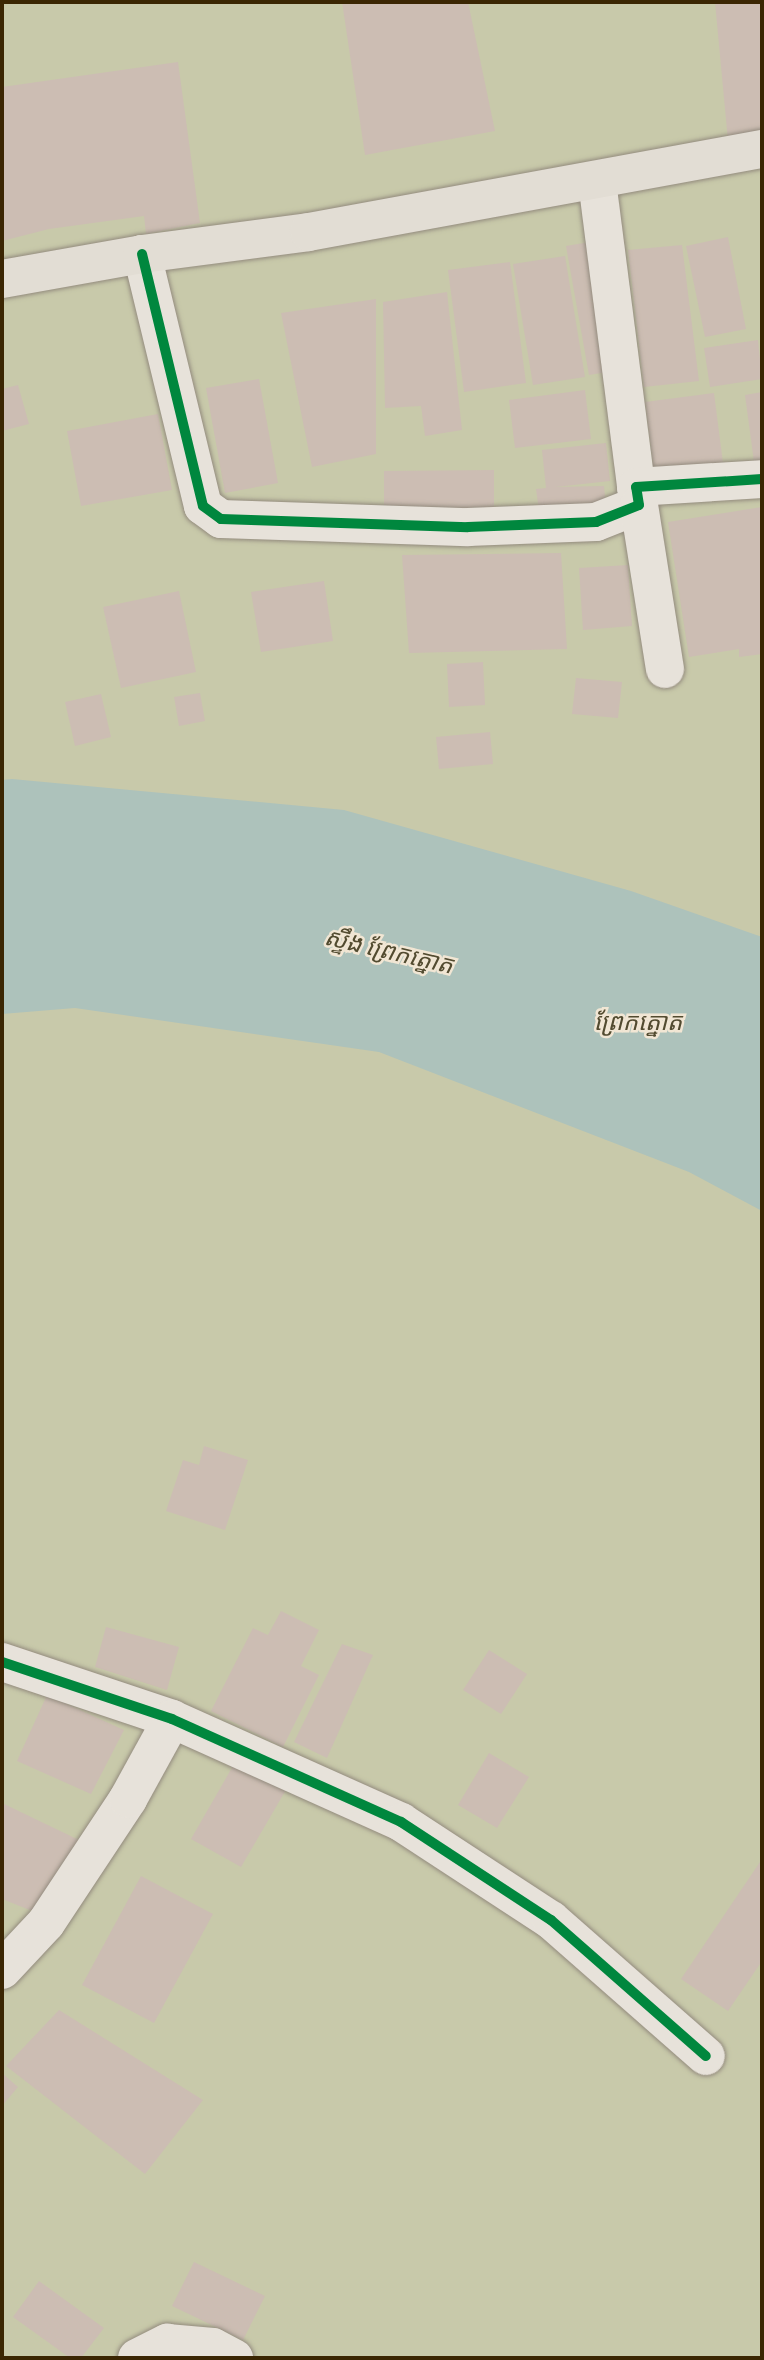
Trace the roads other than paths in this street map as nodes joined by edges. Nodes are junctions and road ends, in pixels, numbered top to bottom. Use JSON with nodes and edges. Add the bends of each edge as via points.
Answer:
{"nodes":[{"id":1,"x":762,"y":149,"type":"edge"},
{"id":2,"x":597,"y":181,"type":"junction"},
{"id":3,"x":142,"y":254,"type":"junction"},
{"id":4,"x":2,"y":279,"type":"edge"},
{"id":5,"x":762,"y":479,"type":"edge"},
{"id":6,"x":638,"y":496,"type":"junction"},
{"id":7,"x":665,"y":670,"type":"dead end"},
{"id":8,"x":2,"y":1662,"type":"edge"},
{"id":9,"x":172,"y":1719,"type":"junction"},
{"id":10,"x":2,"y":1970,"type":"edge"},
{"id":11,"x":706,"y":2056,"type":"dead end"},
{"id":12,"x":137,"y":2358,"type":"edge"},
{"id":13,"x":234,"y":2358,"type":"edge"}],
"edges":[{"from":1,"to":2,"type":"main road"},
{"from":2,"to":3,"type":"main road","via":[[309,232]]},
{"from":2,"to":6,"type":"street"},
{"from":3,"to":4,"type":"main road"},
{"from":3,"to":6,"type":"street","via":[[203,506],[221,519],[468,527],[596,522]]},
{"from":5,"to":6,"type":"street"},
{"from":6,"to":7,"type":"street"},
{"from":8,"to":9,"type":"street"},
{"from":9,"to":10,"type":"street","via":[[128,1799],[46,1923]]},
{"from":9,"to":11,"type":"street","via":[[401,1822],[551,1920]]},
{"from":12,"to":13,"type":"street","via":[[167,2343],[212,2347]]}]}
